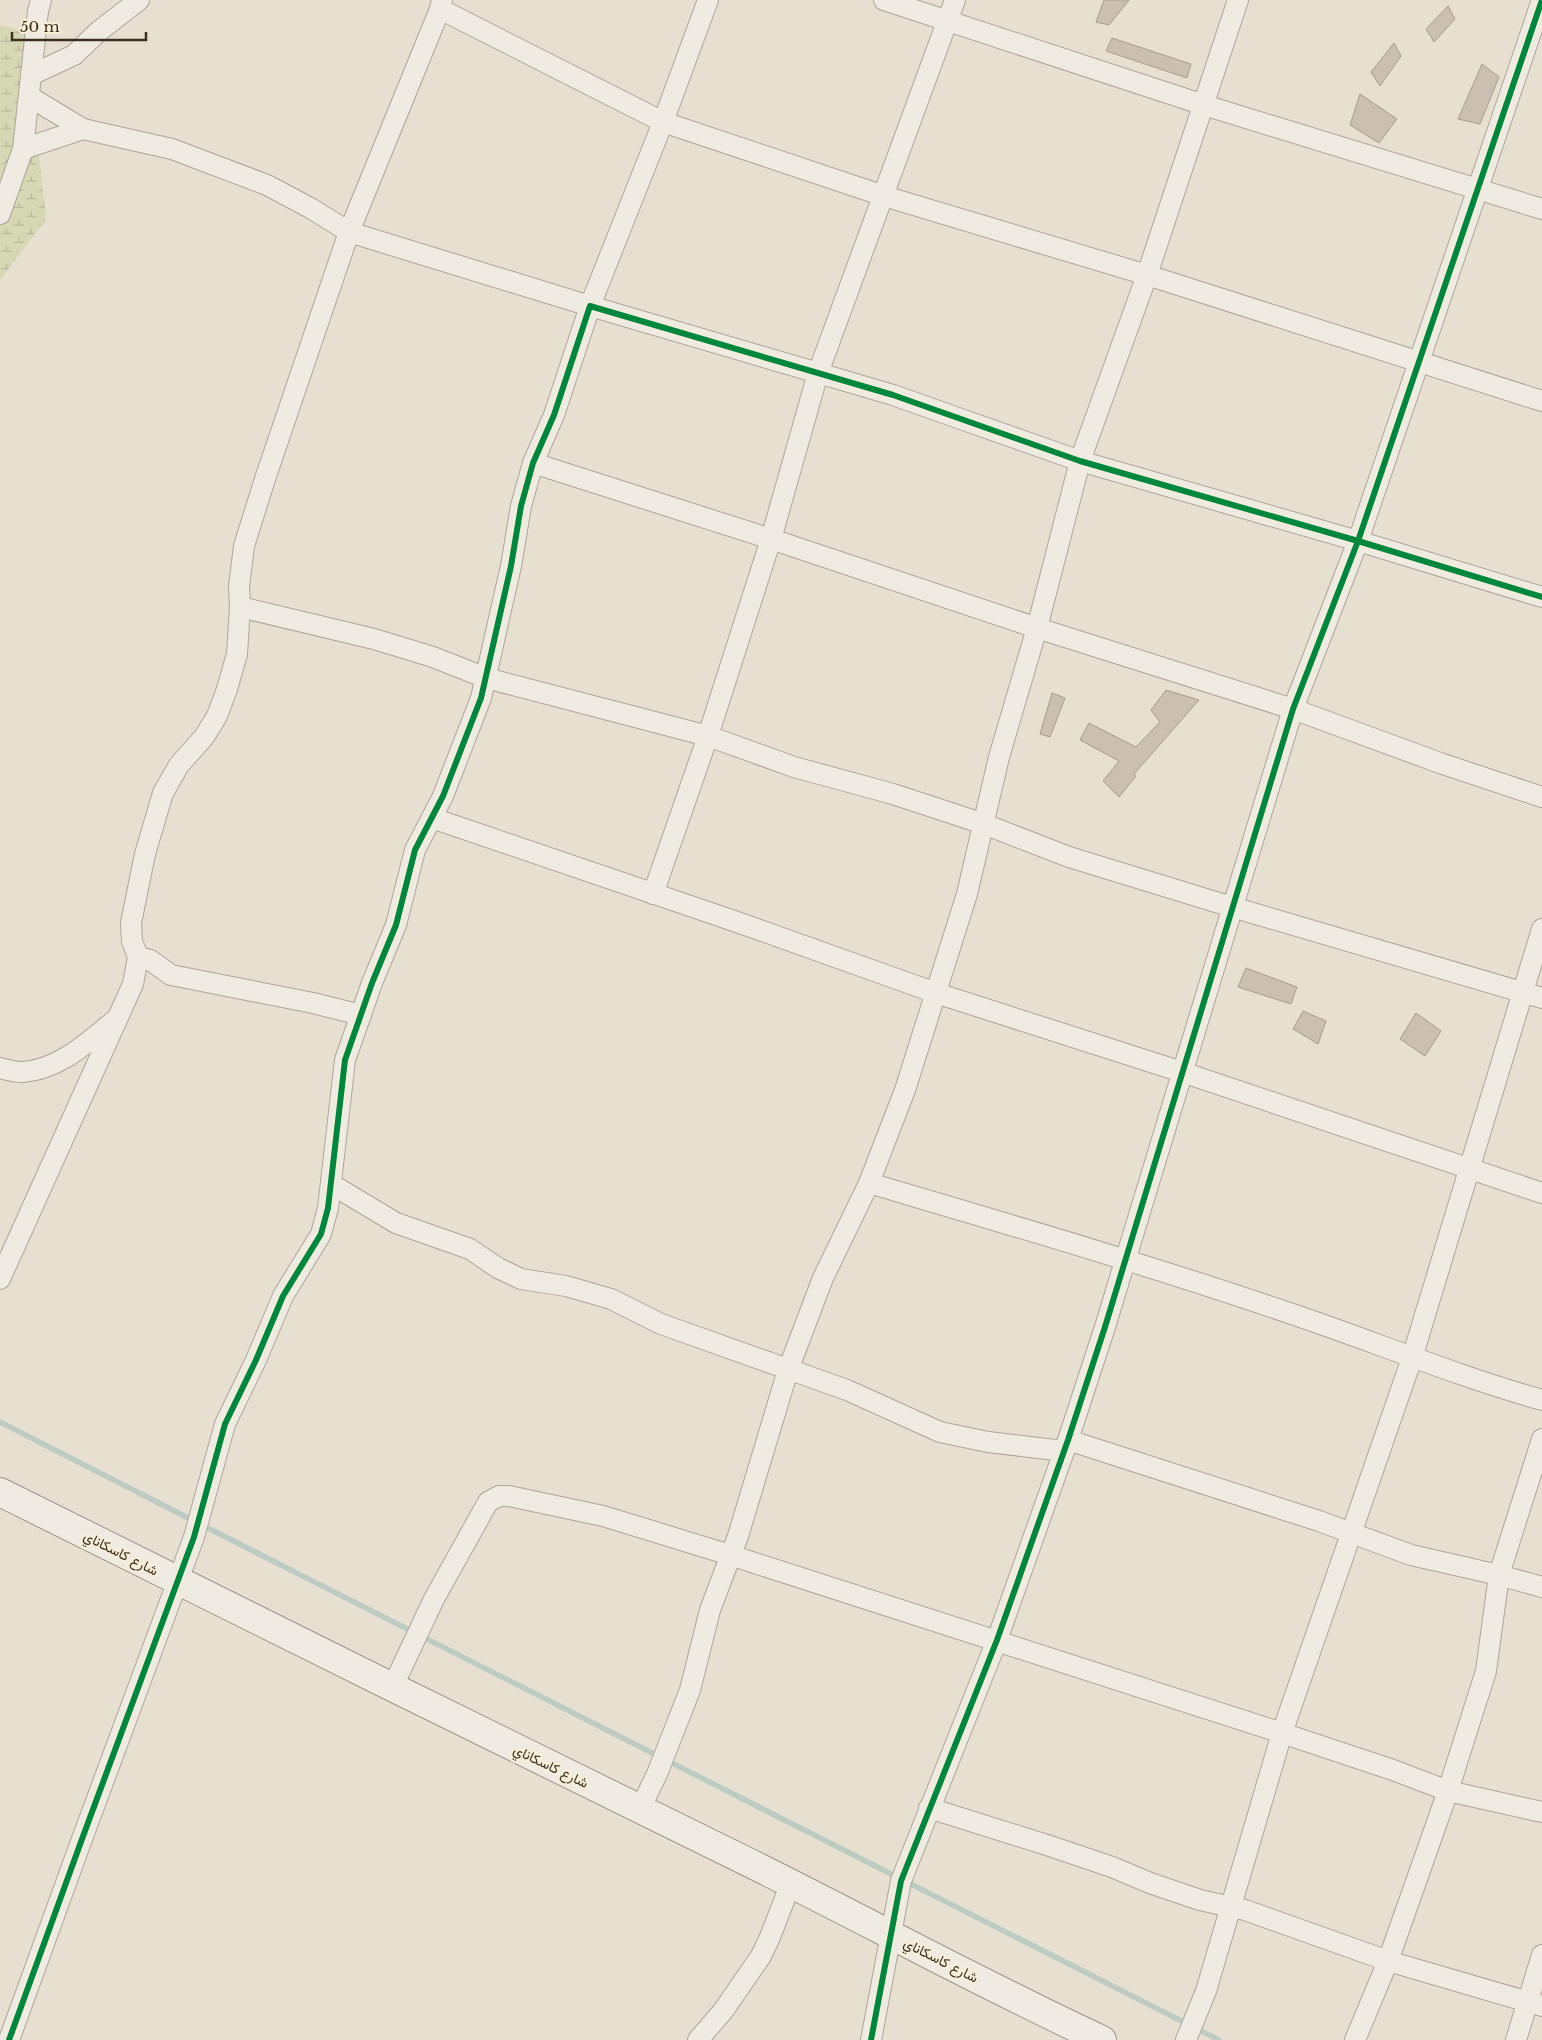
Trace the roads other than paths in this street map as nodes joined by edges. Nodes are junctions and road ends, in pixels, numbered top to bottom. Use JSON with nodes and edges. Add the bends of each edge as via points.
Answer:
{"nodes":[{"id":1,"x":41,"y":0,"type":"edge"},
{"id":2,"x":139,"y":0,"type":"edge"},
{"id":3,"x":708,"y":0,"type":"edge"},
{"id":4,"x":884,"y":0,"type":"edge"},
{"id":5,"x":955,"y":0,"type":"edge"},
{"id":6,"x":1238,"y":0,"type":"edge"},
{"id":7,"x":1542,"y":0,"type":"edge"},
{"id":8,"x":441,"y":4,"type":"edge"},
{"id":9,"x":948,"y":21,"type":"junction"},
{"id":10,"x":31,"y":76,"type":"junction"},
{"id":11,"x":30,"y":97,"type":"junction"},
{"id":12,"x":1204,"y":105,"type":"junction"},
{"id":13,"x":663,"y":122,"type":"junction"},
{"id":14,"x":83,"y":129,"type":"junction"},
{"id":15,"x":23,"y":150,"type":"junction"},
{"id":16,"x":1477,"y":189,"type":"junction"},
{"id":17,"x":884,"y":196,"type":"junction"},
{"id":18,"x":1542,"y":209,"type":"edge"},
{"id":19,"x":0,"y":214,"type":"edge"},
{"id":20,"x":349,"y":232,"type":"junction"},
{"id":21,"x":1147,"y":275,"type":"junction"},
{"id":22,"x":590,"y":306,"type":"junction"},
{"id":23,"x":1420,"y":362,"type":"junction"},
{"id":24,"x":818,"y":373,"type":"junction"},
{"id":25,"x":1542,"y":401,"type":"edge"},
{"id":26,"x":1080,"y":461,"type":"junction"},
{"id":27,"x":533,"y":463,"type":"junction"},
{"id":28,"x":771,"y":538,"type":"junction"},
{"id":29,"x":1358,"y":541,"type":"junction"},
{"id":30,"x":1542,"y":597,"type":"edge"},
{"id":31,"x":240,"y":607,"type":"junction"},
{"id":32,"x":1037,"y":628,"type":"junction"},
{"id":33,"x":486,"y":678,"type":"junction"},
{"id":34,"x":1293,"y":709,"type":"junction"},
{"id":35,"x":708,"y":736,"type":"junction"},
{"id":36,"x":1542,"y":797,"type":"edge"},
{"id":37,"x":432,"y":818,"type":"junction"},
{"id":38,"x":984,"y":824,"type":"junction"},
{"id":39,"x":653,"y":894,"type":"junction"},
{"id":40,"x":1232,"y":907,"type":"junction"},
{"id":41,"x":1542,"y":929,"type":"edge"},
{"id":42,"x":138,"y":957,"type":"junction"},
{"id":43,"x":172,"y":975,"type":"junction"},
{"id":44,"x":133,"y":984,"type":"junction"},
{"id":45,"x":1522,"y":991,"type":"junction"},
{"id":46,"x":936,"y":993,"type":"junction"},
{"id":47,"x":1542,"y":998,"type":"edge"},
{"id":48,"x":361,"y":1015,"type":"junction"},
{"id":49,"x":119,"y":1017,"type":"junction"},
{"id":50,"x":0,"y":1068,"type":"edge"},
{"id":51,"x":1182,"y":1072,"type":"junction"},
{"id":52,"x":1469,"y":1170,"type":"junction"},
{"id":53,"x":870,"y":1183,"type":"junction"},
{"id":54,"x":332,"y":1184,"type":"junction"},
{"id":55,"x":1542,"y":1193,"type":"edge"},
{"id":56,"x":1126,"y":1259,"type":"junction"},
{"id":57,"x":0,"y":1279,"type":"edge"},
{"id":58,"x":1412,"y":1358,"type":"junction"},
{"id":59,"x":788,"y":1370,"type":"junction"},
{"id":60,"x":1542,"y":1400,"type":"edge"},
{"id":61,"x":1542,"y":1439,"type":"edge"},
{"id":62,"x":1066,"y":1445,"type":"junction"},
{"id":63,"x":0,"y":1492,"type":"edge"},
{"id":64,"x":1351,"y":1534,"type":"junction"},
{"id":65,"x":730,"y":1555,"type":"junction"},
{"id":66,"x":1499,"y":1575,"type":"junction"},
{"id":67,"x":177,"y":1581,"type":"junction"},
{"id":68,"x":1542,"y":1586,"type":"edge"},
{"id":69,"x":997,"y":1640,"type":"junction"},
{"id":70,"x":392,"y":1688,"type":"junction"},
{"id":71,"x":1282,"y":1732,"type":"junction"},
{"id":72,"x":1448,"y":1792,"type":"junction"},
{"id":73,"x":930,"y":1808,"type":"junction"},
{"id":74,"x":640,"y":1809,"type":"junction"},
{"id":75,"x":1542,"y":1812,"type":"edge"},
{"id":76,"x":791,"y":1883,"type":"junction"},
{"id":77,"x":1231,"y":1907,"type":"junction"},
{"id":78,"x":891,"y":1934,"type":"junction"},
{"id":79,"x":1542,"y":1955,"type":"edge"},
{"id":80,"x":1388,"y":1961,"type":"junction"},
{"id":81,"x":1534,"y":2003,"type":"edge"},
{"id":82,"x":9,"y":2040,"type":"edge"},
{"id":83,"x":698,"y":2040,"type":"edge"},
{"id":84,"x":872,"y":2040,"type":"edge"},
{"id":85,"x":1102,"y":2040,"type":"edge"},
{"id":86,"x":1186,"y":2040,"type":"edge"},
{"id":87,"x":1355,"y":2040,"type":"edge"},
{"id":88,"x":1516,"y":2040,"type":"edge"}],
"edges":[{"from":1,"to":10,"type":"street"},
{"from":2,"to":10,"type":"street","via":[[74,54]]},
{"from":3,"to":13,"type":"street"},
{"from":4,"to":9,"type":"street"},
{"from":5,"to":9,"type":"street"},
{"from":6,"to":12,"type":"street"},
{"from":7,"to":16,"type":"street"},
{"from":8,"to":13,"type":"street"},
{"from":8,"to":20,"type":"street"},
{"from":9,"to":12,"type":"street"},
{"from":9,"to":17,"type":"street"},
{"from":10,"to":11,"type":"street"},
{"from":11,"to":14,"type":"street"},
{"from":11,"to":15,"type":"street"},
{"from":12,"to":16,"type":"street"},
{"from":12,"to":21,"type":"street"},
{"from":13,"to":17,"type":"street"},
{"from":13,"to":22,"type":"street"},
{"from":14,"to":15,"type":"street"},
{"from":14,"to":20,"type":"street","via":[[172,149],[267,185]]},
{"from":15,"to":19,"type":"street"},
{"from":16,"to":18,"type":"street"},
{"from":16,"to":23,"type":"street"},
{"from":17,"to":21,"type":"street"},
{"from":17,"to":24,"type":"street"},
{"from":20,"to":22,"type":"street"},
{"from":20,"to":31,"type":"street","via":[[244,546]]},
{"from":21,"to":23,"type":"street"},
{"from":21,"to":26,"type":"street"},
{"from":22,"to":24,"type":"street"},
{"from":22,"to":27,"type":"street","via":[[554,415]]},
{"from":23,"to":25,"type":"street"},
{"from":23,"to":29,"type":"street"},
{"from":24,"to":26,"type":"street","via":[[893,395]]},
{"from":24,"to":28,"type":"street"},
{"from":26,"to":29,"type":"street"},
{"from":26,"to":32,"type":"street"},
{"from":27,"to":28,"type":"street"},
{"from":27,"to":33,"type":"street","via":[[521,506]]},
{"from":28,"to":32,"type":"street"},
{"from":28,"to":35,"type":"street"},
{"from":29,"to":30,"type":"street"},
{"from":29,"to":34,"type":"street"},
{"from":31,"to":33,"type":"street","via":[[374,639]]},
{"from":31,"to":42,"type":"street","via":[[236,654],[217,716],[204,737],[179,765],[163,793],[145,854],[132,923],[132,941]]},
{"from":32,"to":34,"type":"street"},
{"from":32,"to":38,"type":"street","via":[[999,757]]},
{"from":33,"to":35,"type":"street"},
{"from":33,"to":37,"type":"street","via":[[471,724]]},
{"from":34,"to":36,"type":"street"},
{"from":34,"to":40,"type":"street"},
{"from":35,"to":38,"type":"street","via":[[794,767],[893,794]]},
{"from":35,"to":39,"type":"street"},
{"from":37,"to":39,"type":"street"},
{"from":37,"to":48,"type":"street","via":[[415,850],[396,925]]},
{"from":38,"to":40,"type":"street","via":[[1069,856]]},
{"from":38,"to":46,"type":"street","via":[[967,894]]},
{"from":39,"to":46,"type":"street"},
{"from":40,"to":45,"type":"street"},
{"from":40,"to":51,"type":"street"},
{"from":41,"to":45,"type":"street"},
{"from":42,"to":43,"type":"street","via":[[150,960]]},
{"from":42,"to":44,"type":"street"},
{"from":43,"to":44,"type":"street"},
{"from":43,"to":48,"type":"street"},
{"from":44,"to":49,"type":"street"},
{"from":45,"to":47,"type":"street"},
{"from":45,"to":52,"type":"street"},
{"from":46,"to":51,"type":"street"},
{"from":46,"to":53,"type":"street","via":[[905,1090]]},
{"from":48,"to":54,"type":"street","via":[[344,1060]]},
{"from":49,"to":50,"type":"street","via":[[65,1058],[22,1072]]},
{"from":49,"to":57,"type":"street"},
{"from":51,"to":52,"type":"street"},
{"from":51,"to":56,"type":"street"},
{"from":52,"to":55,"type":"street"},
{"from":52,"to":58,"type":"street"},
{"from":53,"to":56,"type":"street"},
{"from":53,"to":59,"type":"street","via":[[823,1278]]},
{"from":54,"to":59,"type":"street","via":[[396,1222],[470,1249],[521,1279],[566,1286],[611,1299],[661,1324]]},
{"from":54,"to":67,"type":"street","via":[[321,1234],[283,1296],[225,1424],[194,1537]]},
{"from":56,"to":58,"type":"street","via":[[1293,1314]]},
{"from":56,"to":62,"type":"street"},
{"from":58,"to":60,"type":"street"},
{"from":58,"to":64,"type":"street"},
{"from":59,"to":62,"type":"street","via":[[847,1390],[940,1432],[988,1442]]},
{"from":59,"to":65,"type":"street"},
{"from":61,"to":66,"type":"street"},
{"from":62,"to":64,"type":"street","via":[[1319,1521]]},
{"from":62,"to":69,"type":"street"},
{"from":63,"to":67,"type":"street","name":"شارع كاسكاناي"},
{"from":64,"to":66,"type":"street","via":[[1411,1555]]},
{"from":64,"to":71,"type":"street"},
{"from":65,"to":69,"type":"street"},
{"from":65,"to":70,"type":"street","via":[[602,1516],[499,1496],[488,1502],[465,1541]]},
{"from":65,"to":74,"type":"street","via":[[710,1610],[690,1690]]},
{"from":66,"to":68,"type":"street"},
{"from":66,"to":72,"type":"street","via":[[1486,1671]]},
{"from":67,"to":70,"type":"street","name":"شارع كاسكاناي"},
{"from":67,"to":82,"type":"street"},
{"from":69,"to":71,"type":"street"},
{"from":69,"to":73,"type":"street"},
{"from":70,"to":74,"type":"street","name":"شارع كاسكاناي"},
{"from":71,"to":72,"type":"street"},
{"from":71,"to":77,"type":"street"},
{"from":72,"to":75,"type":"street"},
{"from":72,"to":80,"type":"street"},
{"from":73,"to":77,"type":"street","via":[[1200,1900]]},
{"from":73,"to":78,"type":"street","via":[[901,1880]]},
{"from":74,"to":76,"type":"street","name":"شارع كاسكاناي"},
{"from":76,"to":78,"type":"street","name":"شارع كاسكاناي"},
{"from":76,"to":83,"type":"street","via":[[761,1956],[723,2011]]},
{"from":77,"to":80,"type":"street"},
{"from":77,"to":86,"type":"street","via":[[1206,1991]]},
{"from":78,"to":84,"type":"street"},
{"from":78,"to":85,"type":"street","name":"شارع كاسكاناي"},
{"from":79,"to":81,"type":"street"},
{"from":80,"to":81,"type":"street"},
{"from":80,"to":87,"type":"street"},
{"from":81,"to":88,"type":"street"}]}
